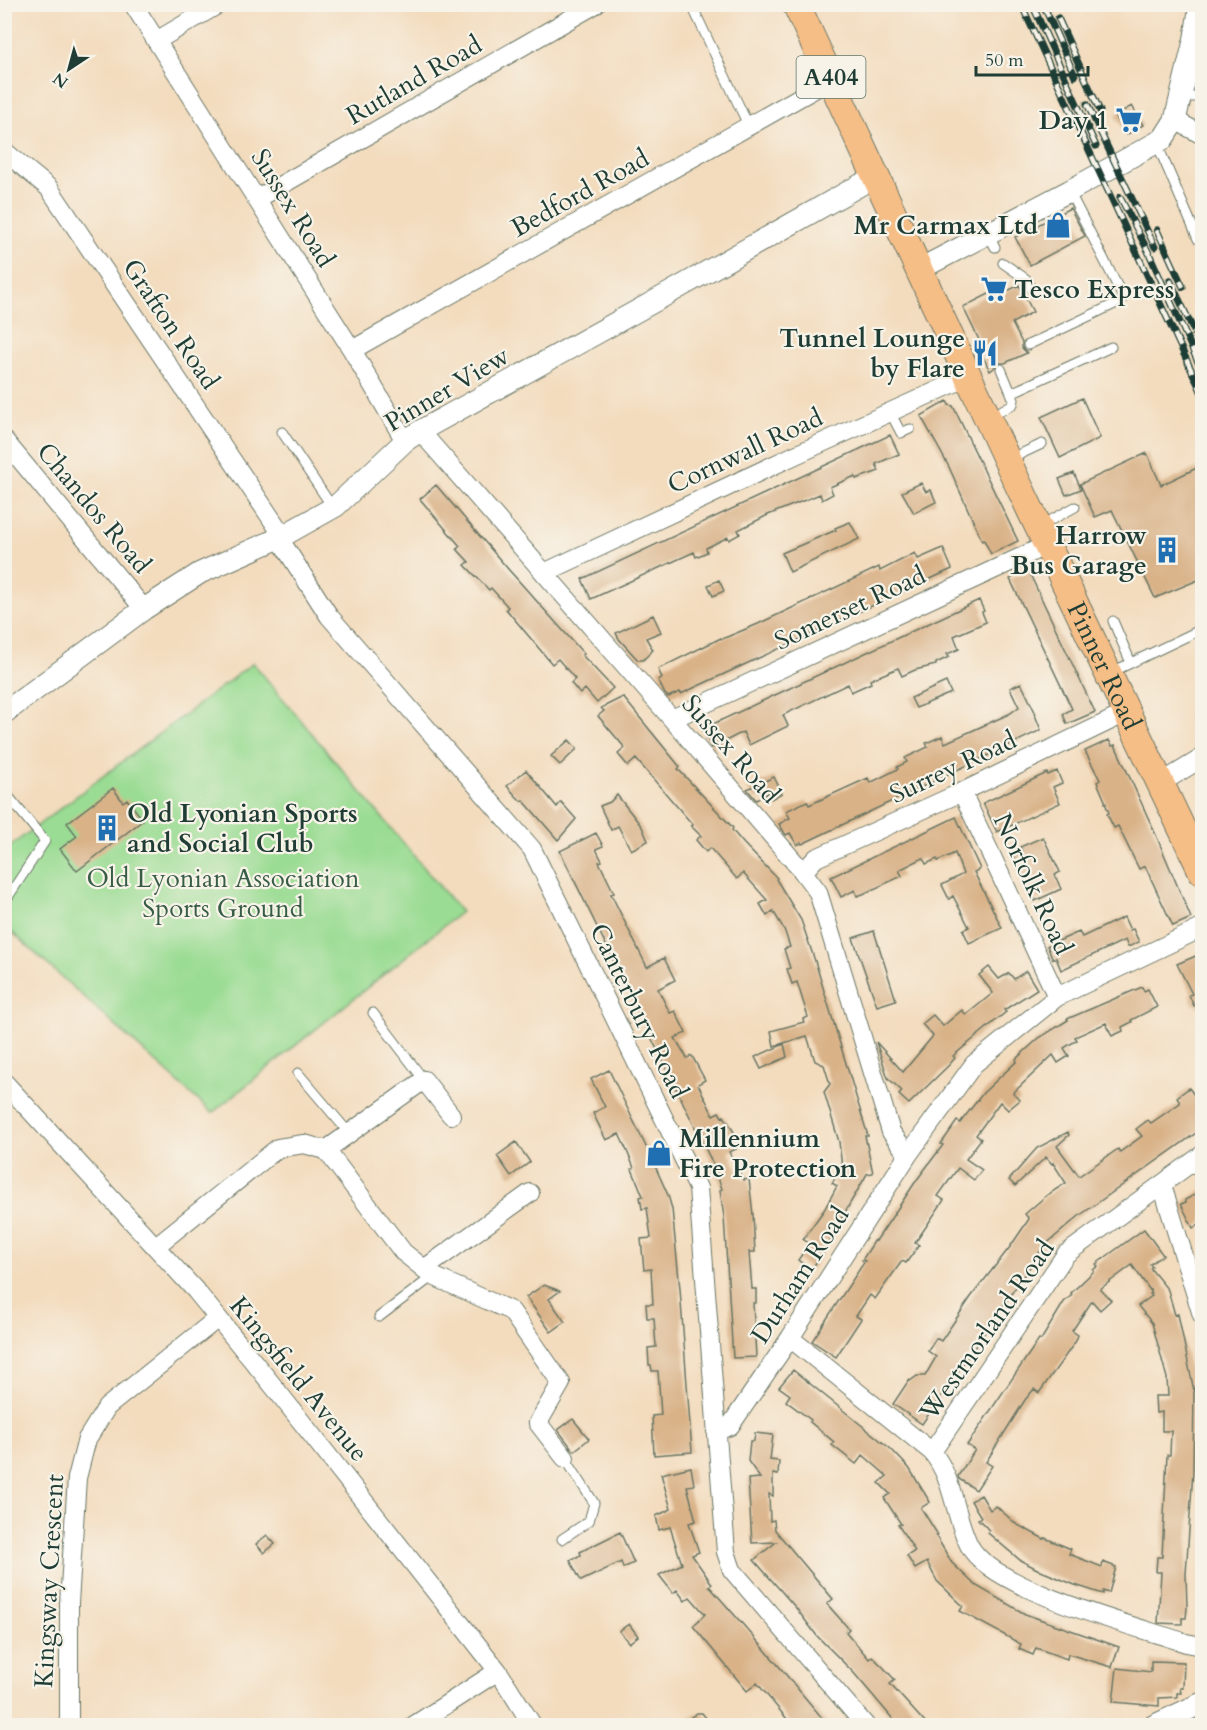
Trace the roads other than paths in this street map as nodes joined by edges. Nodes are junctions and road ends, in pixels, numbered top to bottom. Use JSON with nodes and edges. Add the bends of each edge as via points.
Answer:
{"nodes":[{"id":1,"x":133,"y":4,"type":"edge"},
{"id":2,"x":219,"y":4,"type":"edge"},
{"id":3,"x":596,"y":4,"type":"edge"},
{"id":4,"x":796,"y":4,"type":"edge"},
{"id":5,"x":1200,"y":4,"type":"edge"},
{"id":6,"x":694,"y":10,"type":"dead end"},
{"id":7,"x":156,"y":41,"type":"junction"},
{"id":8,"x":832,"y":79,"type":"junction"},
{"id":9,"x":1181,"y":97,"type":"junction"},
{"id":10,"x":1203,"y":97,"type":"edge"},
{"id":11,"x":1175,"y":120,"type":"junction"},
{"id":12,"x":749,"y":127,"type":"junction"},
{"id":13,"x":1203,"y":135,"type":"edge"},
{"id":14,"x":1157,"y":144,"type":"junction"},
{"id":15,"x":4,"y":151,"type":"edge"},
{"id":16,"x":876,"y":176,"type":"junction"},
{"id":17,"x":1069,"y":191,"type":"junction"},
{"id":18,"x":257,"y":199,"type":"junction"},
{"id":19,"x":1198,"y":239,"type":"dead end"},
{"id":20,"x":1003,"y":262,"type":"dead end"},
{"id":21,"x":920,"y":269,"type":"junction"},
{"id":22,"x":1034,"y":293,"type":"dead end"},
{"id":23,"x":1028,"y":345,"type":"dead end"},
{"id":24,"x":1112,"y":347,"type":"dead end"},
{"id":25,"x":352,"y":350,"type":"junction"},
{"id":26,"x":1001,"y":369,"type":"dead end"},
{"id":27,"x":970,"y":376,"type":"junction"},
{"id":28,"x":1011,"y":393,"type":"junction"},
{"id":29,"x":890,"y":412,"type":"junction"},
{"id":30,"x":989,"y":417,"type":"junction"},
{"id":31,"x":910,"y":429,"type":"dead end"},
{"id":32,"x":282,"y":432,"type":"dead end"},
{"id":33,"x":412,"y":436,"type":"junction"},
{"id":34,"x":4,"y":440,"type":"edge"},
{"id":35,"x":1042,"y":444,"type":"dead end"},
{"id":36,"x":1008,"y":460,"type":"junction"},
{"id":37,"x":1075,"y":507,"type":"dead end"},
{"id":38,"x":333,"y":508,"type":"junction"},
{"id":39,"x":1044,"y":535,"type":"junction"},
{"id":40,"x":279,"y":538,"type":"junction"},
{"id":41,"x":544,"y":573,"type":"junction"},
{"id":42,"x":144,"y":609,"type":"junction"},
{"id":43,"x":1113,"y":621,"type":"dead end"},
{"id":44,"x":1203,"y":629,"type":"edge"},
{"id":45,"x":1120,"y":668,"type":"junction"},
{"id":46,"x":7,"y":706,"type":"edge"},
{"id":47,"x":1128,"y":712,"type":"junction"},
{"id":48,"x":672,"y":718,"type":"junction"},
{"id":49,"x":1203,"y":758,"type":"edge"},
{"id":50,"x":1161,"y":783,"type":"junction"},
{"id":51,"x":4,"y":791,"type":"edge"},
{"id":52,"x":962,"y":792,"type":"junction"},
{"id":53,"x":1203,"y":871,"type":"edge"},
{"id":54,"x":803,"y":872,"type":"junction"},
{"id":55,"x":4,"y":903,"type":"edge"},
{"id":56,"x":1203,"y":928,"type":"edge"},
{"id":57,"x":1058,"y":997,"type":"junction"},
{"id":58,"x":373,"y":1013,"type":"dead end"},
{"id":59,"x":298,"y":1073,"type":"dead end"},
{"id":60,"x":424,"y":1080,"type":"junction"},
{"id":61,"x":4,"y":1082,"type":"edge"},
{"id":62,"x":451,"y":1115,"type":"dead end"},
{"id":63,"x":349,"y":1133,"type":"junction"},
{"id":64,"x":326,"y":1150,"type":"junction"},
{"id":65,"x":909,"y":1155,"type":"junction"},
{"id":66,"x":1203,"y":1155,"type":"edge"},
{"id":67,"x":1162,"y":1185,"type":"junction"},
{"id":68,"x":530,"y":1193,"type":"dead end"},
{"id":69,"x":156,"y":1246,"type":"junction"},
{"id":70,"x":428,"y":1272,"type":"junction"},
{"id":71,"x":1203,"y":1315,"type":"edge"},
{"id":72,"x":379,"y":1317,"type":"dead end"},
{"id":73,"x":218,"y":1318,"type":"junction"},
{"id":74,"x":790,"y":1338,"type":"junction"},
{"id":75,"x":716,"y":1431,"type":"junction"},
{"id":76,"x":932,"y":1452,"type":"junction"},
{"id":77,"x":564,"y":1458,"type":"joint"},
{"id":78,"x":562,"y":1539,"type":"dead end"},
{"id":79,"x":1203,"y":1646,"type":"edge"},
{"id":80,"x":498,"y":1671,"type":"junction"},
{"id":81,"x":1203,"y":1703,"type":"edge"},
{"id":82,"x":69,"y":1725,"type":"edge"},
{"id":83,"x":413,"y":1725,"type":"edge"},
{"id":84,"x":533,"y":1725,"type":"edge"},
{"id":85,"x":866,"y":1725,"type":"edge"},
{"id":86,"x":1154,"y":1725,"type":"edge"}],
"edges":[{"from":1,"to":7,"type":"street","name":"Sussex Road"},
{"from":2,"to":7,"type":"street"},
{"from":3,"to":18,"type":"street","name":"Rutland Road"},
{"from":4,"to":8,"type":"main road","name":"Pinner Road","number":"A404"},
{"from":5,"to":9,"type":"street"},
{"from":6,"to":12,"type":"lane"},
{"from":7,"to":18,"type":"street","name":"Sussex Road"},
{"from":8,"to":12,"type":"street","name":"Bedford Road"},
{"from":8,"to":16,"type":"main road","name":"Pinner Road","number":"A404"},
{"from":9,"to":10,"type":"lane"},
{"from":9,"to":11,"type":"street"},
{"from":11,"to":13,"type":"street"},
{"from":11,"to":14,"type":"street"},
{"from":12,"to":25,"type":"street","name":"Bedford Road"},
{"from":14,"to":17,"type":"street"},
{"from":14,"to":19,"type":"lane"},
{"from":15,"to":40,"type":"street","name":"Grafton Road","via":[[49,188],[277,527]]},
{"from":16,"to":21,"type":"main road","name":"Pinner Road","number":"A404"},
{"from":16,"to":33,"type":"street","name":"Pinner View"},
{"from":17,"to":21,"type":"street","via":[[992,240]]},
{"from":17,"to":23,"type":"lane","via":[[1122,297]]},
{"from":18,"to":25,"type":"street","name":"Sussex Road"},
{"from":20,"to":22,"type":"lane","via":[[1026,279]]},
{"from":21,"to":27,"type":"main road","name":"Pinner Road","number":"A404"},
{"from":24,"to":28,"type":"lane"},
{"from":25,"to":33,"type":"street","name":"Sussex Road"},
{"from":26,"to":28,"type":"lane"},
{"from":27,"to":29,"type":"street","name":"Cornwall Road"},
{"from":27,"to":30,"type":"main road","name":"Pinner Road","number":"A404"},
{"from":28,"to":30,"type":"lane","via":[[1011,407]]},
{"from":29,"to":31,"type":"lane","via":[[901,433]]},
{"from":29,"to":41,"type":"street","name":"Cornwall Road"},
{"from":30,"to":36,"type":"main road","name":"Pinner Road","number":"A404"},
{"from":32,"to":38,"type":"lane"},
{"from":33,"to":38,"type":"street","name":"Pinner View"},
{"from":33,"to":41,"type":"street","name":"Sussex Road"},
{"from":34,"to":42,"type":"street","name":"Chandos Road"},
{"from":35,"to":36,"type":"lane"},
{"from":36,"to":39,"type":"main road","name":"Pinner Road","number":"A404"},
{"from":37,"to":39,"type":"lane"},
{"from":38,"to":40,"type":"street","name":"Pinner View"},
{"from":39,"to":45,"type":"main road","name":"Pinner Road","number":"A404"},
{"from":39,"to":48,"type":"street","name":"Somerset Road"},
{"from":40,"to":42,"type":"street","name":"Pinner View","via":[[200,573]]},
{"from":40,"to":75,"type":"street","name":"Canterbury Road","via":[[329,616],[532,849],[547,879],[698,1188]]},
{"from":41,"to":48,"type":"street","name":"Sussex Road"},
{"from":42,"to":46,"type":"street","name":"Pinner View"},
{"from":43,"to":45,"type":"lane"},
{"from":44,"to":45,"type":"lane"},
{"from":45,"to":47,"type":"main road","name":"Pinner Road","number":"A404"},
{"from":47,"to":50,"type":"main road","name":"Pinner Road","number":"A404"},
{"from":47,"to":52,"type":"street","name":"Surrey Road"},
{"from":48,"to":54,"type":"street","name":"Sussex Road"},
{"from":49,"to":50,"type":"street"},
{"from":50,"to":53,"type":"main road","name":"Pinner Road","number":"A404"},
{"from":51,"to":55,"type":"lane","via":[[45,841]]},
{"from":52,"to":54,"type":"street","name":"Surrey Road","via":[[816,858]]},
{"from":52,"to":57,"type":"street","name":"Norfolk Road"},
{"from":54,"to":65,"type":"street","name":"Sussex Road","via":[[818,892],[891,1132]]},
{"from":56,"to":57,"type":"street","name":"Durham Road"},
{"from":57,"to":65,"type":"street","name":"Durham Road","via":[[974,1064]]},
{"from":58,"to":60,"type":"lane"},
{"from":59,"to":63,"type":"lane"},
{"from":60,"to":62,"type":"street"},
{"from":60,"to":63,"type":"street"},
{"from":61,"to":69,"type":"street","name":"Kingsfield Avenue"},
{"from":63,"to":64,"type":"street"},
{"from":64,"to":69,"type":"street","via":[[304,1144],[278,1148]]},
{"from":64,"to":70,"type":"street","via":[[403,1252]]},
{"from":65,"to":74,"type":"street","name":"Durham Road"},
{"from":66,"to":67,"type":"street","name":"Westmorland Road"},
{"from":67,"to":71,"type":"street"},
{"from":67,"to":76,"type":"street","name":"Westmorland Road","via":[[1066,1254]]},
{"from":68,"to":70,"type":"street"},
{"from":69,"to":73,"type":"street","name":"Kingsfield Avenue"},
{"from":70,"to":72,"type":"lane"},
{"from":70,"to":77,"type":"street","via":[[511,1311],[561,1383],[538,1423]]},
{"from":73,"to":80,"type":"street","name":"Kingsfield Avenue"},
{"from":73,"to":82,"type":"street","name":"Kingsway Crescent","via":[[107,1407],[87,1439],[76,1478],[69,1603]]},
{"from":74,"to":75,"type":"street","name":"Durham Road","via":[[730,1426]]},
{"from":74,"to":76,"type":"street"},
{"from":75,"to":85,"type":"street","name":"Canterbury Road","via":[[726,1552],[732,1570]]},
{"from":76,"to":79,"type":"street","via":[[943,1466],[969,1546],[985,1565],[1042,1596]]},
{"from":77,"to":78,"type":"lane","via":[[594,1503],[589,1521]]},
{"from":80,"to":83,"type":"street"},
{"from":80,"to":84,"type":"street","name":"Kingsfield Avenue"},
{"from":81,"to":86,"type":"street"}]}
